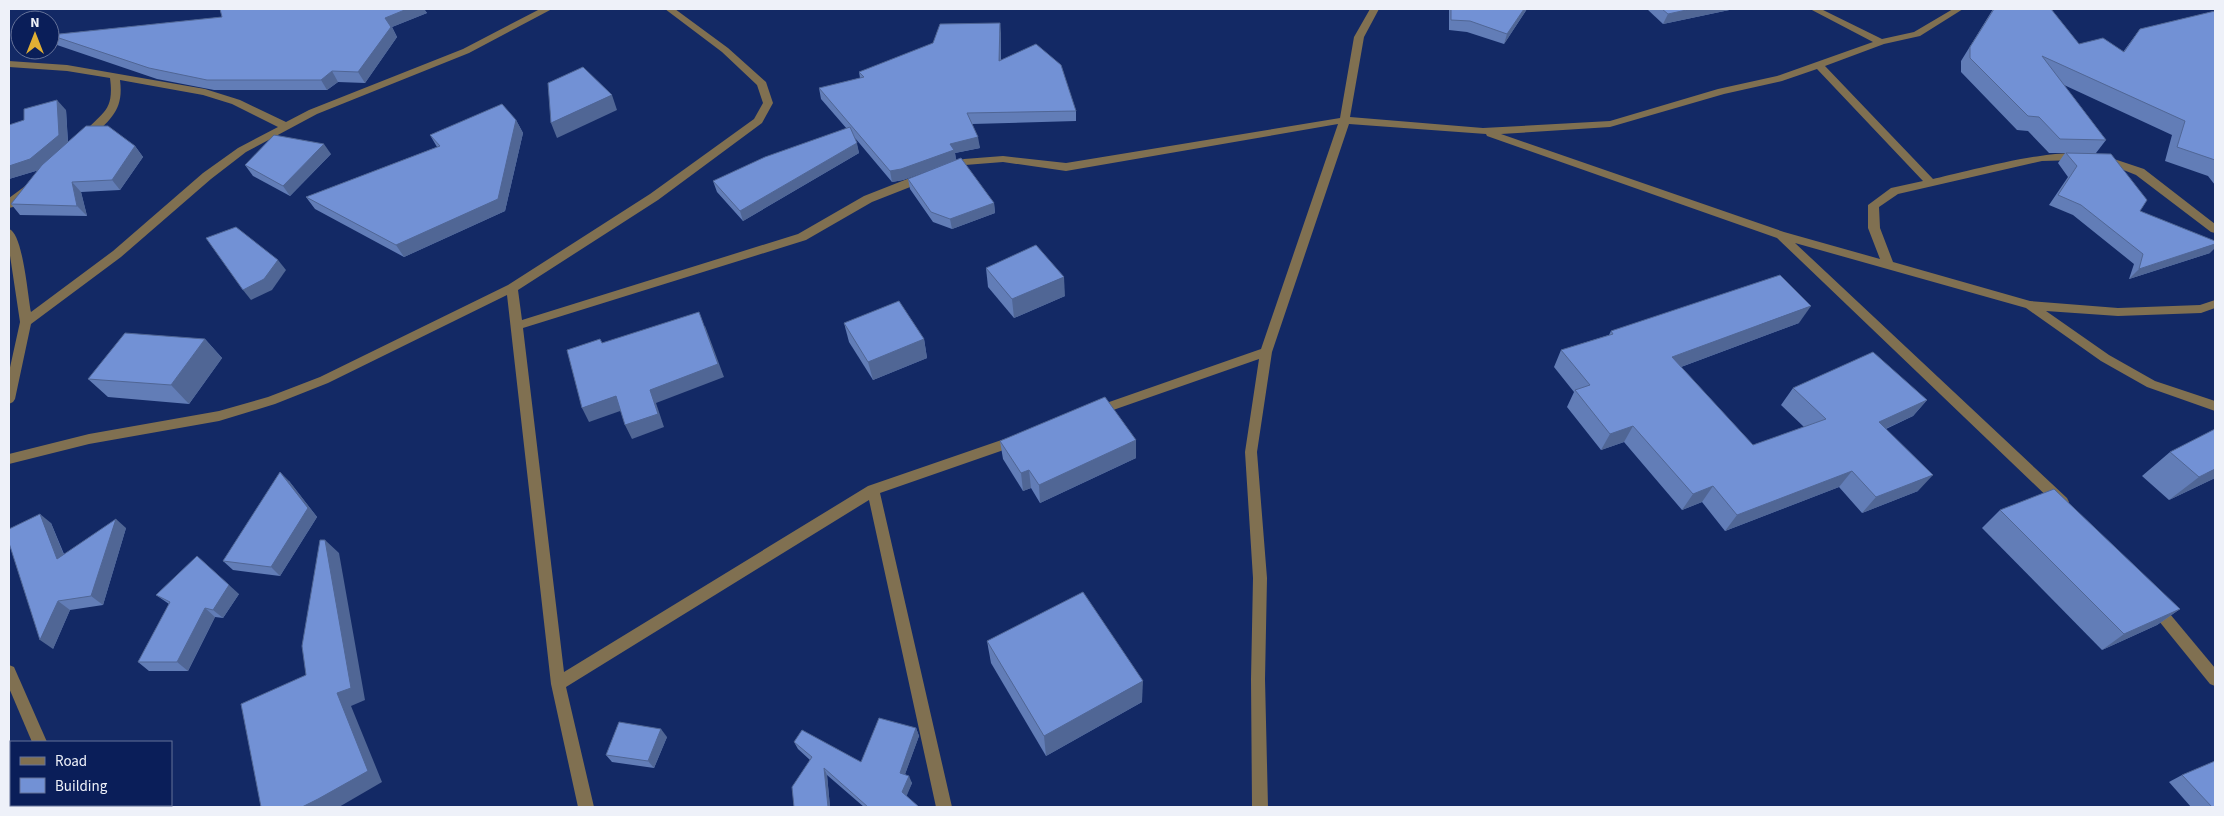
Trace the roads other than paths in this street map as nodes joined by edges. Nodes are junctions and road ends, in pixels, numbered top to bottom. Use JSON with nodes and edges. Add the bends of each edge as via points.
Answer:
{"nodes":[{"id":1,"x":547,"y":9,"type":"edge"},
{"id":2,"x":668,"y":9,"type":"edge"},
{"id":3,"x":1374,"y":9,"type":"edge"},
{"id":4,"x":1814,"y":9,"type":"edge"},
{"id":5,"x":1958,"y":9,"type":"edge"},
{"id":6,"x":1881,"y":42,"type":"junction"},
{"id":7,"x":9,"y":64,"type":"edge"},
{"id":8,"x":1819,"y":66,"type":"junction"},
{"id":9,"x":114,"y":75,"type":"junction"},
{"id":10,"x":1345,"y":120,"type":"junction"},
{"id":11,"x":285,"y":126,"type":"junction"},
{"id":12,"x":1483,"y":131,"type":"junction"},
{"id":13,"x":75,"y":147,"type":"edge"},
{"id":14,"x":38,"y":179,"type":"edge"},
{"id":15,"x":1931,"y":183,"type":"junction"},
{"id":16,"x":9,"y":204,"type":"edge"},
{"id":17,"x":2215,"y":229,"type":"edge"},
{"id":18,"x":9,"y":233,"type":"edge"},
{"id":19,"x":1781,"y":235,"type":"junction"},
{"id":20,"x":1888,"y":265,"type":"junction"},
{"id":21,"x":512,"y":288,"type":"junction"},
{"id":22,"x":2215,"y":304,"type":"edge"},
{"id":23,"x":2030,"y":305,"type":"junction"},
{"id":24,"x":26,"y":322,"type":"junction"},
{"id":25,"x":516,"y":326,"type":"junction"},
{"id":26,"x":1266,"y":352,"type":"junction"},
{"id":27,"x":9,"y":399,"type":"edge"},
{"id":28,"x":2215,"y":406,"type":"edge"},
{"id":29,"x":1079,"y":417,"type":"edge"},
{"id":30,"x":1032,"y":434,"type":"edge"},
{"id":31,"x":9,"y":459,"type":"edge"},
{"id":32,"x":873,"y":490,"type":"junction"},
{"id":33,"x":2072,"y":511,"type":"edge"},
{"id":34,"x":2147,"y":598,"type":"edge"},
{"id":35,"x":9,"y":672,"type":"edge"},
{"id":36,"x":2215,"y":679,"type":"edge"},
{"id":37,"x":558,"y":684,"type":"junction"},
{"id":38,"x":40,"y":741,"type":"edge"},
{"id":39,"x":586,"y":807,"type":"edge"},
{"id":40,"x":944,"y":807,"type":"edge"},
{"id":41,"x":1260,"y":807,"type":"edge"}],
"edges":[{"from":1,"to":11,"type":"street","via":[[466,51]]},
{"from":2,"to":21,"type":"street","via":[[725,50],[762,84],[768,104],[758,121],[695,169]]},
{"from":3,"to":10,"type":"street","via":[[1359,37]]},
{"from":4,"to":6,"type":"street"},
{"from":5,"to":6,"type":"street","via":[[1917,34]]},
{"from":6,"to":8,"type":"street"},
{"from":7,"to":9,"type":"street"},
{"from":8,"to":12,"type":"street","via":[[1610,124]]},
{"from":8,"to":15,"type":"street"},
{"from":9,"to":11,"type":"street","via":[[205,92],[236,102]]},
{"from":9,"to":13,"type":"street","via":[[117,96],[111,111]]},
{"from":10,"to":12,"type":"street"},
{"from":10,"to":25,"type":"street","via":[[1066,167],[1003,159],[964,162],[868,199],[802,237]]},
{"from":10,"to":26,"type":"street"},
{"from":11,"to":24,"type":"street","via":[[242,150],[207,176],[117,254]]},
{"from":12,"to":19,"type":"street"},
{"from":14,"to":16,"type":"street"},
{"from":15,"to":17,"type":"street","via":[[2042,158],[2106,159],[2140,172]]},
{"from":15,"to":20,"type":"street","via":[[1894,191],[1873,205],[1874,228]]},
{"from":18,"to":24,"type":"street"},
{"from":19,"to":20,"type":"street"},
{"from":19,"to":33,"type":"street"},
{"from":20,"to":23,"type":"street"},
{"from":21,"to":25,"type":"street"},
{"from":21,"to":31,"type":"street","via":[[324,380],[271,400],[218,416],[89,439]]},
{"from":22,"to":23,"type":"street","via":[[2201,309],[2118,312]]},
{"from":23,"to":28,"type":"street","via":[[2105,358],[2151,384]]},
{"from":24,"to":27,"type":"street"},
{"from":25,"to":37,"type":"street"},
{"from":26,"to":29,"type":"street"},
{"from":26,"to":41,"type":"street","via":[[1251,452],[1260,578]]},
{"from":30,"to":32,"type":"street"},
{"from":32,"to":37,"type":"street"},
{"from":32,"to":40,"type":"street"},
{"from":34,"to":36,"type":"street"},
{"from":35,"to":38,"type":"street"},
{"from":37,"to":39,"type":"street"}]}
